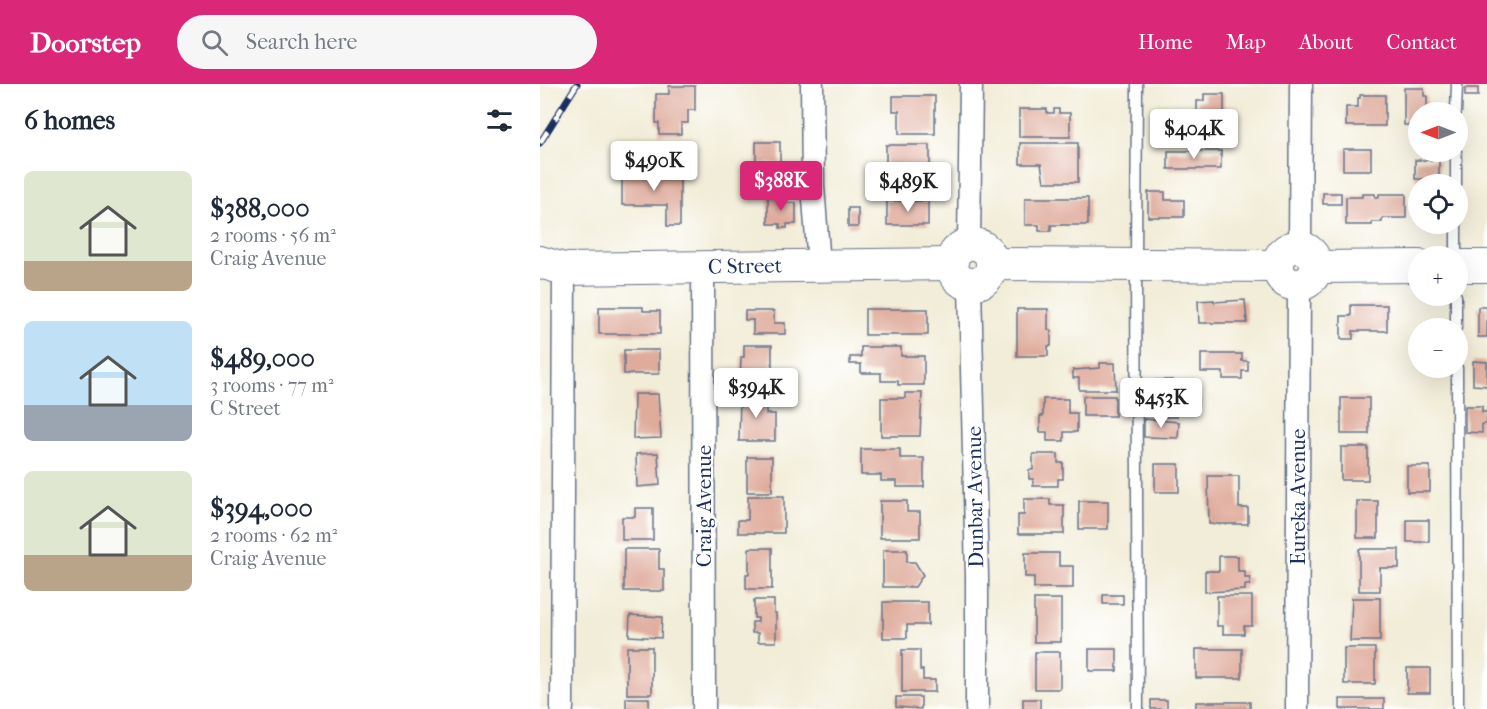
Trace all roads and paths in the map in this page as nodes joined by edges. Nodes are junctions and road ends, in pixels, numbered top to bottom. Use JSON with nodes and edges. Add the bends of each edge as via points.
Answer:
{"nodes":[{"id":1,"x":812,"y":84,"type":"edge"},
{"id":2,"x":971,"y":84,"type":"edge"},
{"id":3,"x":1137,"y":84,"type":"edge"},
{"id":4,"x":1301,"y":84,"type":"edge"},
{"id":5,"x":1456,"y":84,"type":"edge"},
{"id":6,"x":1456,"y":102,"type":"edge"},
{"id":7,"x":971,"y":264,"type":"junction"},
{"id":8,"x":819,"y":265,"type":"junction"},
{"id":9,"x":1136,"y":265,"type":"junction"},
{"id":10,"x":552,"y":266,"type":"edge"},
{"id":11,"x":1298,"y":266,"type":"junction"},
{"id":12,"x":1408,"y":266,"type":"edge"},
{"id":13,"x":1468,"y":266,"type":"edge"},
{"id":14,"x":1487,"y":266,"type":"edge"},
{"id":15,"x":703,"y":267,"type":"junction"},
{"id":16,"x":1456,"y":378,"type":"edge"},
{"id":17,"x":562,"y":709,"type":"edge"},
{"id":18,"x":704,"y":709,"type":"edge"},
{"id":19,"x":977,"y":709,"type":"edge"},
{"id":20,"x":1138,"y":709,"type":"edge"},
{"id":21,"x":1297,"y":709,"type":"edge"},
{"id":22,"x":1458,"y":709,"type":"edge"}],
"edges":[{"from":1,"to":8,"type":"street"},
{"from":2,"to":7,"type":"street","name":"Dunbar Avenue"},
{"from":3,"to":9,"type":"lane"},
{"from":4,"to":11,"type":"street","name":"Eureka Avenue"},
{"from":5,"to":6,"type":"lane"},
{"from":7,"to":8,"type":"street","name":"C Street"},
{"from":7,"to":9,"type":"street","name":"C Street"},
{"from":7,"to":19,"type":"street","name":"Dunbar Avenue"},
{"from":8,"to":15,"type":"street","name":"C Street"},
{"from":9,"to":11,"type":"street","name":"C Street"},
{"from":9,"to":20,"type":"lane"},
{"from":10,"to":15,"type":"street","name":"C Street"},
{"from":10,"to":17,"type":"street"},
{"from":11,"to":12,"type":"street","name":"C Street"},
{"from":11,"to":21,"type":"street","name":"Eureka Avenue"},
{"from":13,"to":14,"type":"street"},
{"from":15,"to":18,"type":"street","name":"Craig Avenue"},
{"from":16,"to":22,"type":"lane"}]}
